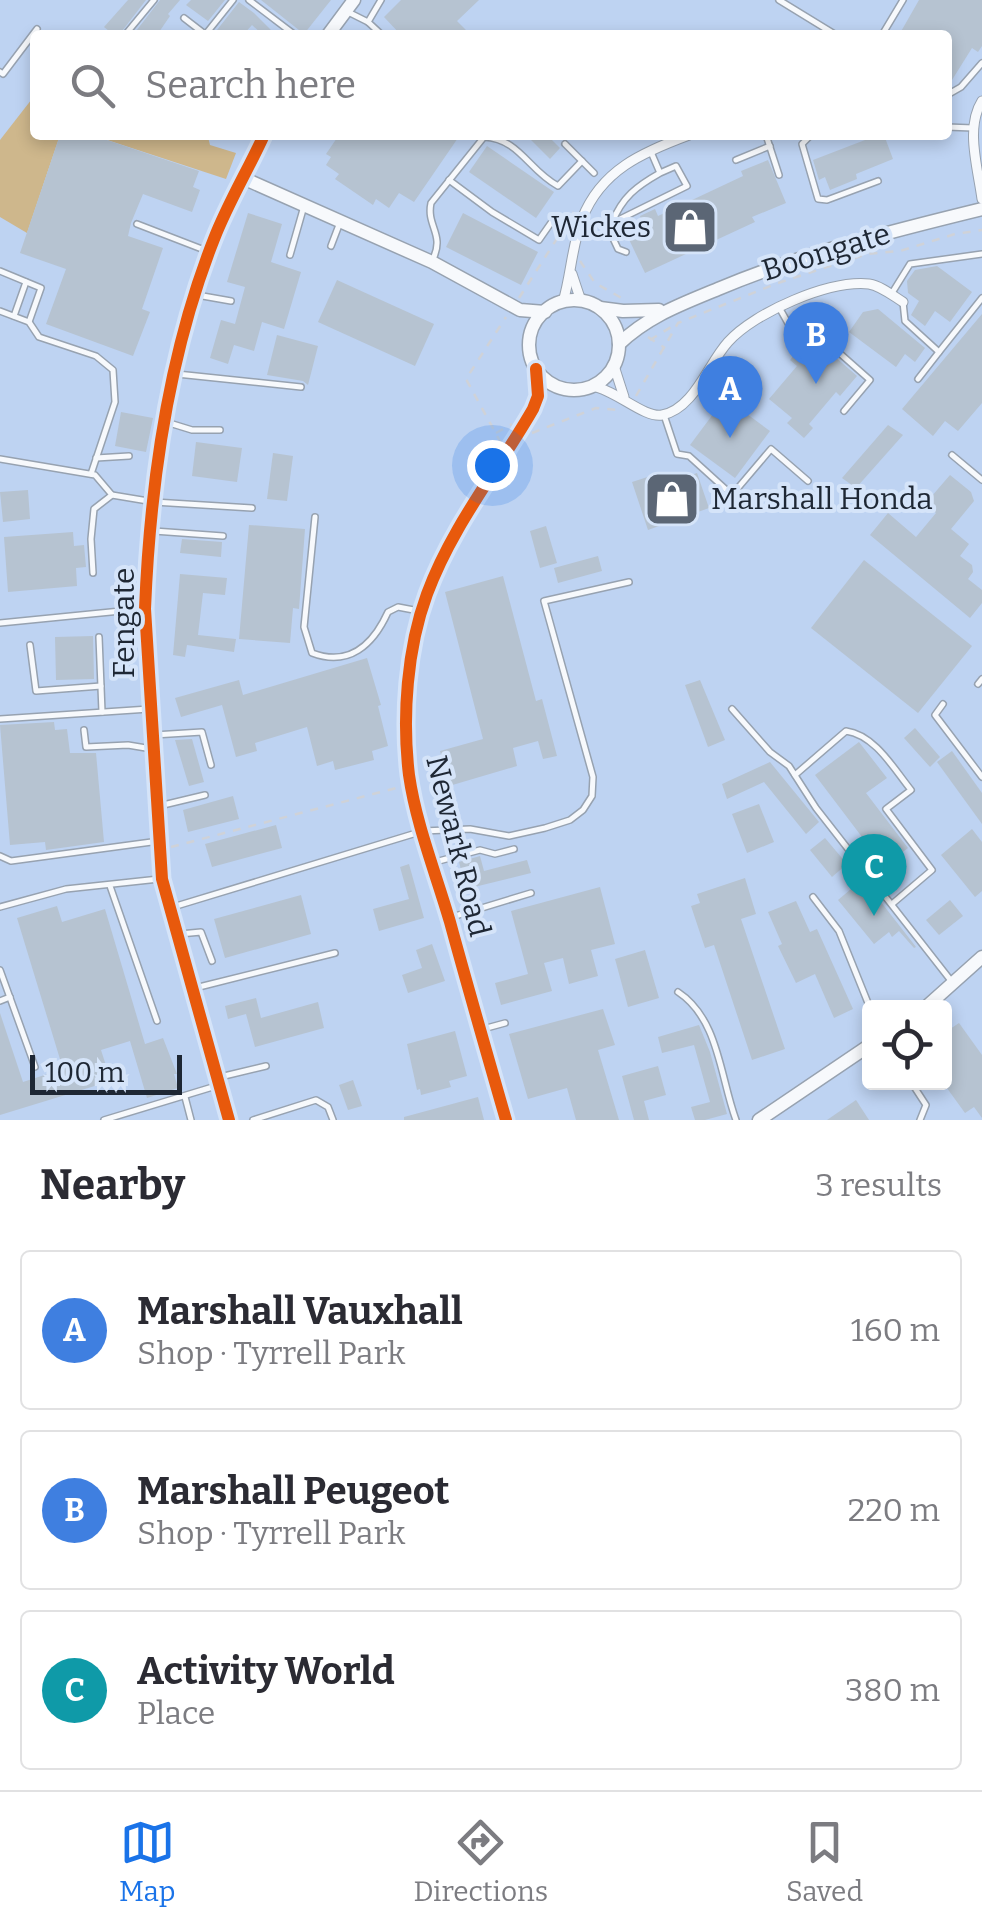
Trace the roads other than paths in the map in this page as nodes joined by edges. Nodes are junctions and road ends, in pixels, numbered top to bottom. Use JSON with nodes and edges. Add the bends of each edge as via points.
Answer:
{"nodes":[{"id":1,"x":154,"y":0,"type":"edge"},
{"id":2,"x":234,"y":0,"type":"edge"},
{"id":3,"x":249,"y":0,"type":"edge"},
{"id":4,"x":381,"y":0,"type":"edge"},
{"id":5,"x":779,"y":0,"type":"edge"},
{"id":6,"x":903,"y":0,"type":"edge"},
{"id":7,"x":350,"y":6,"type":"edge"},
{"id":8,"x":184,"y":18,"type":"dead end"},
{"id":9,"x":368,"y":22,"type":"junction"},
{"id":10,"x":129,"y":30,"type":"edge"},
{"id":11,"x":200,"y":30,"type":"edge"},
{"id":12,"x":210,"y":30,"type":"edge"},
{"id":13,"x":288,"y":30,"type":"edge"},
{"id":14,"x":332,"y":30,"type":"edge"},
{"id":15,"x":377,"y":30,"type":"edge"},
{"id":16,"x":828,"y":30,"type":"edge"},
{"id":17,"x":885,"y":30,"type":"edge"},
{"id":18,"x":30,"y":38,"type":"edge"},
{"id":19,"x":982,"y":64,"type":"edge"},
{"id":20,"x":0,"y":72,"type":"edge"},
{"id":21,"x":952,"y":92,"type":"edge"},
{"id":22,"x":982,"y":101,"type":"edge"},
{"id":23,"x":952,"y":126,"type":"edge"},
{"id":24,"x":973,"y":128,"type":"junction"},
{"id":25,"x":262,"y":140,"type":"edge"},
{"id":26,"x":482,"y":140,"type":"edge"},
{"id":27,"x":504,"y":140,"type":"edge"},
{"id":28,"x":675,"y":140,"type":"edge"},
{"id":29,"x":768,"y":140,"type":"edge"},
{"id":30,"x":806,"y":140,"type":"edge"},
{"id":31,"x":565,"y":144,"type":"dead end"},
{"id":32,"x":979,"y":144,"type":"edge"},
{"id":33,"x":770,"y":146,"type":"junction"},
{"id":34,"x":650,"y":149,"type":"junction"},
{"id":35,"x":736,"y":160,"type":"dead end"},
{"id":36,"x":582,"y":161,"type":"junction"},
{"id":37,"x":660,"y":173,"type":"junction"},
{"id":38,"x":594,"y":174,"type":"dead end"},
{"id":39,"x":780,"y":175,"type":"dead end"},
{"id":40,"x":245,"y":179,"type":"junction"},
{"id":41,"x":449,"y":180,"type":"junction"},
{"id":42,"x":878,"y":180,"type":"dead end"},
{"id":43,"x":982,"y":199,"type":"edge"},
{"id":44,"x":304,"y":204,"type":"junction"},
{"id":45,"x":982,"y":209,"type":"edge"},
{"id":46,"x":341,"y":220,"type":"junction"},
{"id":47,"x":554,"y":220,"type":"dead end"},
{"id":48,"x":612,"y":223,"type":"junction"},
{"id":49,"x":137,"y":224,"type":"dead end"},
{"id":50,"x":331,"y":246,"type":"dead end"},
{"id":51,"x":210,"y":252,"type":"junction"},
{"id":52,"x":626,"y":252,"type":"dead end"},
{"id":53,"x":982,"y":254,"type":"edge"},
{"id":54,"x":290,"y":255,"type":"dead end"},
{"id":55,"x":432,"y":262,"type":"junction"},
{"id":56,"x":572,"y":271,"type":"junction"},
{"id":57,"x":0,"y":272,"type":"edge"},
{"id":58,"x":26,"y":282,"type":"junction"},
{"id":59,"x":891,"y":294,"type":"junction"},
{"id":60,"x":194,"y":295,"type":"junction"},
{"id":61,"x":982,"y":298,"type":"edge"},
{"id":62,"x":231,"y":300,"type":"dead end"},
{"id":63,"x":581,"y":301,"type":"junction"},
{"id":64,"x":563,"y":302,"type":"junction"},
{"id":65,"x":903,"y":302,"type":"joint"},
{"id":66,"x":597,"y":307,"type":"junction"},
{"id":67,"x":674,"y":307,"type":"junction"},
{"id":68,"x":778,"y":307,"type":"junction"},
{"id":69,"x":517,"y":308,"type":"junction"},
{"id":70,"x":0,"y":311,"type":"edge"},
{"id":71,"x":545,"y":312,"type":"junction"},
{"id":72,"x":14,"y":316,"type":"junction"},
{"id":73,"x":29,"y":322,"type":"junction"},
{"id":74,"x":530,"y":343,"type":"junction"},
{"id":75,"x":619,"y":344,"type":"junction"},
{"id":76,"x":939,"y":352,"type":"junction"},
{"id":77,"x":614,"y":366,"type":"junction"},
{"id":78,"x":536,"y":369,"type":"junction"},
{"id":79,"x":174,"y":374,"type":"junction"},
{"id":80,"x":918,"y":379,"type":"dead end"},
{"id":81,"x":592,"y":386,"type":"junction"},
{"id":82,"x":302,"y":387,"type":"dead end"},
{"id":83,"x":567,"y":390,"type":"junction"},
{"id":84,"x":627,"y":400,"type":"junction"},
{"id":85,"x":533,"y":408,"type":"junction"},
{"id":86,"x":844,"y":411,"type":"dead end"},
{"id":87,"x":664,"y":415,"type":"junction"},
{"id":88,"x":166,"y":422,"type":"junction"},
{"id":89,"x":220,"y":430,"type":"dead end"},
{"id":90,"x":952,"y":455,"type":"dead end"},
{"id":91,"x":130,"y":456,"type":"dead end"},
{"id":92,"x":0,"y":458,"type":"edge"},
{"id":93,"x":96,"y":458,"type":"junction"},
{"id":94,"x":90,"y":474,"type":"junction"},
{"id":95,"x":982,"y":480,"type":"edge"},
{"id":96,"x":808,"y":481,"type":"dead end"},
{"id":97,"x":112,"y":494,"type":"junction"},
{"id":98,"x":154,"y":502,"type":"junction"},
{"id":99,"x":252,"y":508,"type":"dead end"},
{"id":100,"x":315,"y":517,"type":"dead end"},
{"id":101,"x":151,"y":531,"type":"junction"},
{"id":102,"x":223,"y":536,"type":"dead end"},
{"id":103,"x":93,"y":573,"type":"dead end"},
{"id":104,"x":629,"y":582,"type":"dead end"},
{"id":105,"x":145,"y":609,"type":"junction"},
{"id":106,"x":422,"y":611,"type":"junction"},
{"id":107,"x":0,"y":623,"type":"edge"},
{"id":108,"x":99,"y":638,"type":"dead end"},
{"id":109,"x":30,"y":644,"type":"dead end"},
{"id":110,"x":101,"y":686,"type":"junction"},
{"id":111,"x":943,"y":704,"type":"dead end"},
{"id":112,"x":149,"y":709,"type":"junction"},
{"id":113,"x":732,"y":709,"type":"dead end"},
{"id":114,"x":102,"y":712,"type":"junction"},
{"id":115,"x":0,"y":719,"type":"edge"},
{"id":116,"x":84,"y":730,"type":"dead end"},
{"id":117,"x":152,"y":742,"type":"junction"},
{"id":118,"x":212,"y":765,"type":"dead end"},
{"id":119,"x":795,"y":775,"type":"junction"},
{"id":120,"x":982,"y":776,"type":"edge"},
{"id":121,"x":206,"y":795,"type":"dead end"},
{"id":122,"x":156,"y":806,"type":"junction"},
{"id":123,"x":423,"y":831,"type":"junction"},
{"id":124,"x":159,"y":846,"type":"junction"},
{"id":125,"x":514,"y":849,"type":"dead end"},
{"id":126,"x":0,"y":856,"type":"edge"},
{"id":127,"x":432,"y":863,"type":"junction"},
{"id":128,"x":162,"y":879,"type":"junction"},
{"id":129,"x":110,"y":886,"type":"junction"},
{"id":130,"x":531,"y":893,"type":"dead end"},
{"id":131,"x":813,"y":897,"type":"dead end"},
{"id":132,"x":892,"y":904,"type":"junction"},
{"id":133,"x":0,"y":907,"type":"edge"},
{"id":134,"x":170,"y":908,"type":"junction"},
{"id":135,"x":449,"y":918,"type":"junction"},
{"id":136,"x":178,"y":935,"type":"junction"},
{"id":137,"x":335,"y":953,"type":"dead end"},
{"id":138,"x":982,"y":957,"type":"edge"},
{"id":139,"x":212,"y":960,"type":"dead end"},
{"id":140,"x":0,"y":970,"type":"edge"},
{"id":141,"x":954,"y":984,"type":"junction"},
{"id":142,"x":192,"y":989,"type":"junction"},
{"id":143,"x":678,"y":992,"type":"dead end"},
{"id":144,"x":10,"y":998,"type":"junction"},
{"id":145,"x":867,"y":1000,"type":"edge"},
{"id":146,"x":934,"y":1000,"type":"edge"},
{"id":147,"x":0,"y":1001,"type":"edge"},
{"id":148,"x":157,"y":1021,"type":"dead end"},
{"id":149,"x":505,"y":1023,"type":"dead end"},
{"id":150,"x":480,"y":1030,"type":"junction"},
{"id":151,"x":862,"y":1050,"type":"edge"},
{"id":152,"x":266,"y":1066,"type":"dead end"},
{"id":153,"x":35,"y":1067,"type":"dead end"},
{"id":154,"x":218,"y":1082,"type":"junction"},
{"id":155,"x":916,"y":1090,"type":"edge"},
{"id":156,"x":185,"y":1097,"type":"junction"},
{"id":157,"x":104,"y":1120,"type":"edge"},
{"id":158,"x":191,"y":1120,"type":"edge"},
{"id":159,"x":229,"y":1120,"type":"edge"},
{"id":160,"x":253,"y":1120,"type":"edge"},
{"id":161,"x":333,"y":1120,"type":"edge"},
{"id":162,"x":506,"y":1120,"type":"edge"},
{"id":163,"x":736,"y":1120,"type":"edge"},
{"id":164,"x":759,"y":1120,"type":"edge"},
{"id":165,"x":920,"y":1120,"type":"edge"}],
"edges":[{"from":1,"to":10,"type":"lane"},
{"from":2,"to":12,"type":"lane"},
{"from":3,"to":13,"type":"lane"},
{"from":4,"to":9,"type":"lane"},
{"from":5,"to":16,"type":"lane"},
{"from":6,"to":17,"type":"lane"},
{"from":7,"to":9,"type":"lane"},
{"from":7,"to":14,"type":"street"},
{"from":8,"to":11,"type":"lane"},
{"from":9,"to":15,"type":"lane"},
{"from":18,"to":20,"type":"lane"},
{"from":19,"to":21,"type":"lane"},
{"from":22,"to":24,"type":"street"},
{"from":23,"to":24,"type":"lane"},
{"from":24,"to":32,"type":"street"},
{"from":25,"to":40,"type":"street","name":"Fengate"},
{"from":26,"to":41,"type":"lane"},
{"from":27,"to":36,"type":"lane","via":[[558,186]]},
{"from":28,"to":34,"type":"street"},
{"from":29,"to":33,"type":"lane"},
{"from":30,"to":42,"type":"lane","via":[[818,199]]},
{"from":31,"to":36,"type":"lane"},
{"from":32,"to":43,"type":"street"},
{"from":33,"to":35,"type":"lane"},
{"from":33,"to":39,"type":"lane"},
{"from":34,"to":37,"type":"lane"},
{"from":34,"to":56,"type":"street","via":[[626,162],[590,202]]},
{"from":36,"to":38,"type":"lane"},
{"from":37,"to":48,"type":"lane","via":[[634,187]]},
{"from":37,"to":48,"type":"lane","via":[[676,166],[687,186]]},
{"from":40,"to":44,"type":"street"},
{"from":40,"to":51,"type":"street","name":"Fengate"},
{"from":41,"to":47,"type":"lane","via":[[539,240]]},
{"from":41,"to":55,"type":"lane","via":[[429,213],[439,239]]},
{"from":44,"to":46,"type":"street"},
{"from":44,"to":54,"type":"lane"},
{"from":45,"to":67,"type":"street","name":"Boongate","via":[[764,270]]},
{"from":46,"to":50,"type":"lane"},
{"from":46,"to":55,"type":"street"},
{"from":48,"to":52,"type":"lane","via":[[610,234]]},
{"from":49,"to":51,"type":"lane"},
{"from":51,"to":60,"type":"street","name":"Fengate"},
{"from":53,"to":59,"type":"lane","via":[[910,264]]},
{"from":55,"to":69,"type":"street"},
{"from":56,"to":63,"type":"street"},
{"from":56,"to":64,"type":"street"},
{"from":57,"to":58,"type":"lane"},
{"from":58,"to":72,"type":"lane"},
{"from":58,"to":73,"type":"lane","via":[[41,288]]},
{"from":59,"to":65,"type":"street"},
{"from":59,"to":68,"type":"street","via":[[858,284]]},
{"from":60,"to":62,"type":"lane"},
{"from":60,"to":79,"type":"street","name":"Fengate"},
{"from":61,"to":76,"type":"lane"},
{"from":63,"to":64,"type":"street"},
{"from":63,"to":66,"type":"street"},
{"from":64,"to":71,"type":"street"},
{"from":65,"to":76,"type":"lane","via":[[905,320]]},
{"from":66,"to":67,"type":"street","name":"Boongate"},
{"from":66,"to":75,"type":"street","via":[[613,322]]},
{"from":67,"to":75,"type":"street","name":"Boongate"},
{"from":68,"to":86,"type":"lane","via":[[790,325],[810,326],[870,380]]},
{"from":68,"to":87,"type":"street","via":[[740,330],[686,402]]},
{"from":69,"to":71,"type":"street"},
{"from":69,"to":74,"type":"street"},
{"from":70,"to":72,"type":"lane"},
{"from":71,"to":74,"type":"street"},
{"from":72,"to":73,"type":"lane"},
{"from":73,"to":93,"type":"lane","via":[[39,337],[96,356],[113,370],[115,402]]},
{"from":74,"to":78,"type":"street"},
{"from":75,"to":77,"type":"street"},
{"from":76,"to":80,"type":"lane"},
{"from":77,"to":81,"type":"street"},
{"from":77,"to":84,"type":"street"},
{"from":78,"to":83,"type":"street"},
{"from":78,"to":85,"type":"street","name":"Newark Road"},
{"from":79,"to":82,"type":"lane"},
{"from":79,"to":88,"type":"street","name":"Fengate"},
{"from":81,"to":83,"type":"street"},
{"from":81,"to":84,"type":"street"},
{"from":83,"to":85,"type":"street"},
{"from":84,"to":87,"type":"street"},
{"from":85,"to":106,"type":"street","name":"Newark Road","via":[[449,546]]},
{"from":87,"to":96,"type":"lane","via":[[677,454],[732,495],[771,449]]},
{"from":88,"to":89,"type":"lane"},
{"from":88,"to":98,"type":"street","name":"Fengate"},
{"from":90,"to":95,"type":"lane"},
{"from":91,"to":93,"type":"lane"},
{"from":92,"to":94,"type":"lane"},
{"from":93,"to":94,"type":"lane"},
{"from":94,"to":97,"type":"lane"},
{"from":97,"to":98,"type":"lane"},
{"from":97,"to":103,"type":"lane","via":[[94,509]]},
{"from":98,"to":99,"type":"lane"},
{"from":98,"to":101,"type":"street","name":"Fengate"},
{"from":100,"to":106,"type":"lane","via":[[304,627],[312,654],[358,653],[388,612]]},
{"from":101,"to":102,"type":"lane"},
{"from":101,"to":105,"type":"street","name":"Fengate"},
{"from":104,"to":123,"type":"lane","via":[[544,601],[593,777],[583,810],[570,820],[509,836]]},
{"from":105,"to":107,"type":"lane"},
{"from":105,"to":112,"type":"street","name":"Fengate"},
{"from":106,"to":123,"type":"street","name":"Newark Road","via":[[410,671],[408,737]]},
{"from":108,"to":110,"type":"lane"},
{"from":109,"to":110,"type":"lane","via":[[36,692]]},
{"from":110,"to":114,"type":"lane"},
{"from":111,"to":120,"type":"lane","via":[[935,715]]},
{"from":112,"to":114,"type":"lane"},
{"from":112,"to":117,"type":"street","name":"Fengate"},
{"from":113,"to":119,"type":"lane"},
{"from":114,"to":115,"type":"lane"},
{"from":116,"to":117,"type":"lane","via":[[86,747]]},
{"from":117,"to":118,"type":"lane","via":[[202,732]]},
{"from":117,"to":122,"type":"street","name":"Fengate"},
{"from":119,"to":132,"type":"lane"},
{"from":119,"to":132,"type":"lane","via":[[846,730],[874,744],[911,790],[886,810],[932,870]]},
{"from":121,"to":122,"type":"lane"},
{"from":122,"to":124,"type":"street","name":"Fengate"},
{"from":123,"to":127,"type":"street","name":"Newark Road"},
{"from":123,"to":134,"type":"lane"},
{"from":124,"to":126,"type":"lane"},
{"from":124,"to":128,"type":"street","name":"Fengate"},
{"from":125,"to":127,"type":"lane"},
{"from":127,"to":135,"type":"street","name":"Newark Road"},
{"from":128,"to":129,"type":"lane"},
{"from":128,"to":134,"type":"street","name":"Fengate"},
{"from":129,"to":133,"type":"lane","via":[[66,889]]},
{"from":129,"to":148,"type":"lane"},
{"from":130,"to":135,"type":"lane"},
{"from":131,"to":145,"type":"lane","via":[[839,931]]},
{"from":132,"to":141,"type":"lane"},
{"from":134,"to":136,"type":"street","name":"Fengate"},
{"from":135,"to":150,"type":"street","name":"Newark Road"},
{"from":136,"to":139,"type":"lane","via":[[201,932]]},
{"from":136,"to":142,"type":"street","name":"Fengate"},
{"from":137,"to":142,"type":"lane"},
{"from":138,"to":141,"type":"street"},
{"from":140,"to":144,"type":"lane"},
{"from":141,"to":146,"type":"street"},
{"from":142,"to":154,"type":"street","name":"Fengate"},
{"from":143,"to":163,"type":"lane","via":[[706,1021]]},
{"from":144,"to":147,"type":"lane"},
{"from":144,"to":153,"type":"lane"},
{"from":149,"to":150,"type":"lane"},
{"from":150,"to":162,"type":"street","name":"Newark Road"},
{"from":151,"to":164,"type":"street"},
{"from":152,"to":154,"type":"lane"},
{"from":154,"to":156,"type":"lane"},
{"from":154,"to":159,"type":"street","name":"Fengate"},
{"from":155,"to":165,"type":"lane","via":[[926,1105]]},
{"from":156,"to":157,"type":"lane"},
{"from":156,"to":158,"type":"lane"},
{"from":160,"to":161,"type":"lane","via":[[316,1100]]}]}
